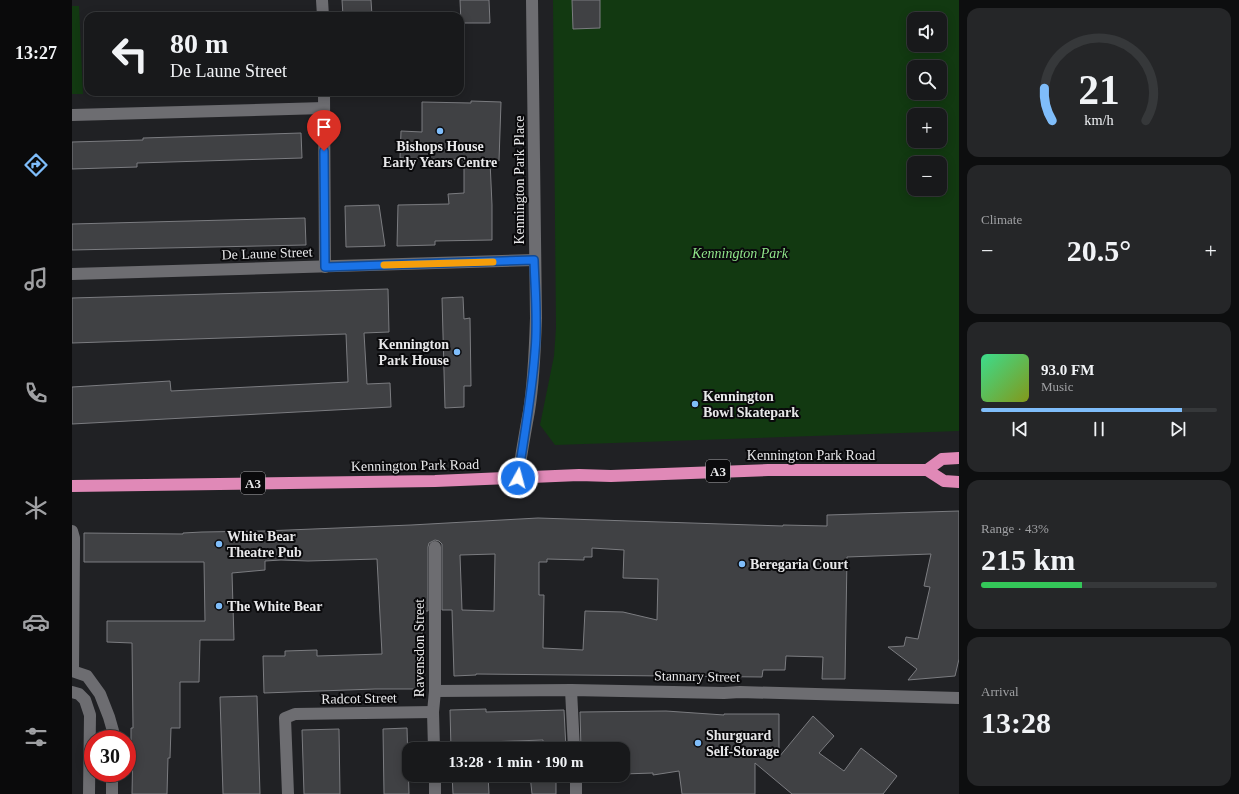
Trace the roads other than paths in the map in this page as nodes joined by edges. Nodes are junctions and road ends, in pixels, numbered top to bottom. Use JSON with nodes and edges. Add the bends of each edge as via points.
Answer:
{"nodes":[{"id":1,"x":322,"y":0,"type":"edge"},
{"id":2,"x":532,"y":0,"type":"edge"},
{"id":3,"x":323,"y":12,"type":"edge"},
{"id":4,"x":324,"y":96,"type":"edge"},
{"id":5,"x":324,"y":108,"type":"junction"},
{"id":6,"x":72,"y":116,"type":"edge"},
{"id":7,"x":534,"y":260,"type":"junction"},
{"id":8,"x":325,"y":267,"type":"junction"},
{"id":9,"x":72,"y":274,"type":"edge"},
{"id":10,"x":959,"y":458,"type":"edge"},
{"id":11,"x":927,"y":470,"type":"junction"},
{"id":12,"x":518,"y":478,"type":"junction"},
{"id":13,"x":959,"y":482,"type":"edge"},
{"id":14,"x":72,"y":486,"type":"edge"},
{"id":15,"x":72,"y":531,"type":"edge"},
{"id":16,"x":435,"y":547,"type":"dead end"},
{"id":17,"x":72,"y":671,"type":"edge"},
{"id":18,"x":571,"y":690,"type":"junction"},
{"id":19,"x":435,"y":691,"type":"junction"},
{"id":20,"x":72,"y":692,"type":"edge"},
{"id":21,"x":959,"y":698,"type":"edge"},
{"id":22,"x":433,"y":712,"type":"junction"},
{"id":23,"x":113,"y":730,"type":"edge"},
{"id":24,"x":434,"y":742,"type":"edge"},
{"id":25,"x":574,"y":742,"type":"edge"},
{"id":26,"x":112,"y":782,"type":"edge"},
{"id":27,"x":435,"y":782,"type":"edge"},
{"id":28,"x":576,"y":782,"type":"edge"},
{"id":29,"x":89,"y":794,"type":"edge"},
{"id":30,"x":112,"y":794,"type":"edge"},
{"id":31,"x":288,"y":794,"type":"edge"},
{"id":32,"x":435,"y":794,"type":"edge"},
{"id":33,"x":576,"y":794,"type":"edge"}],
"edges":[{"from":1,"to":3,"type":"street"},
{"from":2,"to":7,"type":"street","name":"Kennington Park Place"},
{"from":4,"to":5,"type":"street"},
{"from":5,"to":6,"type":"street"},
{"from":5,"to":8,"type":"street"},
{"from":7,"to":8,"type":"street","name":"De Laune Street"},
{"from":7,"to":12,"type":"street","name":"Kennington Park Place","via":[[535,351],[529,412]]},
{"from":8,"to":9,"type":"street","name":"De Laune Street"},
{"from":10,"to":11,"type":"highway","via":[[942,459]]},
{"from":11,"to":12,"type":"highway","name":"Kennington Park Road","number":"A3","via":[[768,470]]},
{"from":11,"to":13,"type":"highway","via":[[944,481]]},
{"from":12,"to":14,"type":"highway","name":"Kennington Park Road","number":"A3"},
{"from":15,"to":17,"type":"street"},
{"from":16,"to":19,"type":"street","name":"Ravensdon Street"},
{"from":17,"to":23,"type":"street","via":[[87,676],[100,694]]},
{"from":18,"to":19,"type":"street","name":"Stannary Street"},
{"from":18,"to":21,"type":"street","name":"Stannary Street"},
{"from":18,"to":25,"type":"street"},
{"from":19,"to":22,"type":"street","name":"Ravensdon Street"},
{"from":20,"to":29,"type":"street","via":[[85,700],[90,715]]},
{"from":22,"to":24,"type":"street","name":"Ravensdon Street"},
{"from":22,"to":31,"type":"street","name":"Radcot Street","via":[[295,714],[285,718]]},
{"from":26,"to":30,"type":"street"},
{"from":27,"to":32,"type":"street"},
{"from":28,"to":33,"type":"street"}]}
